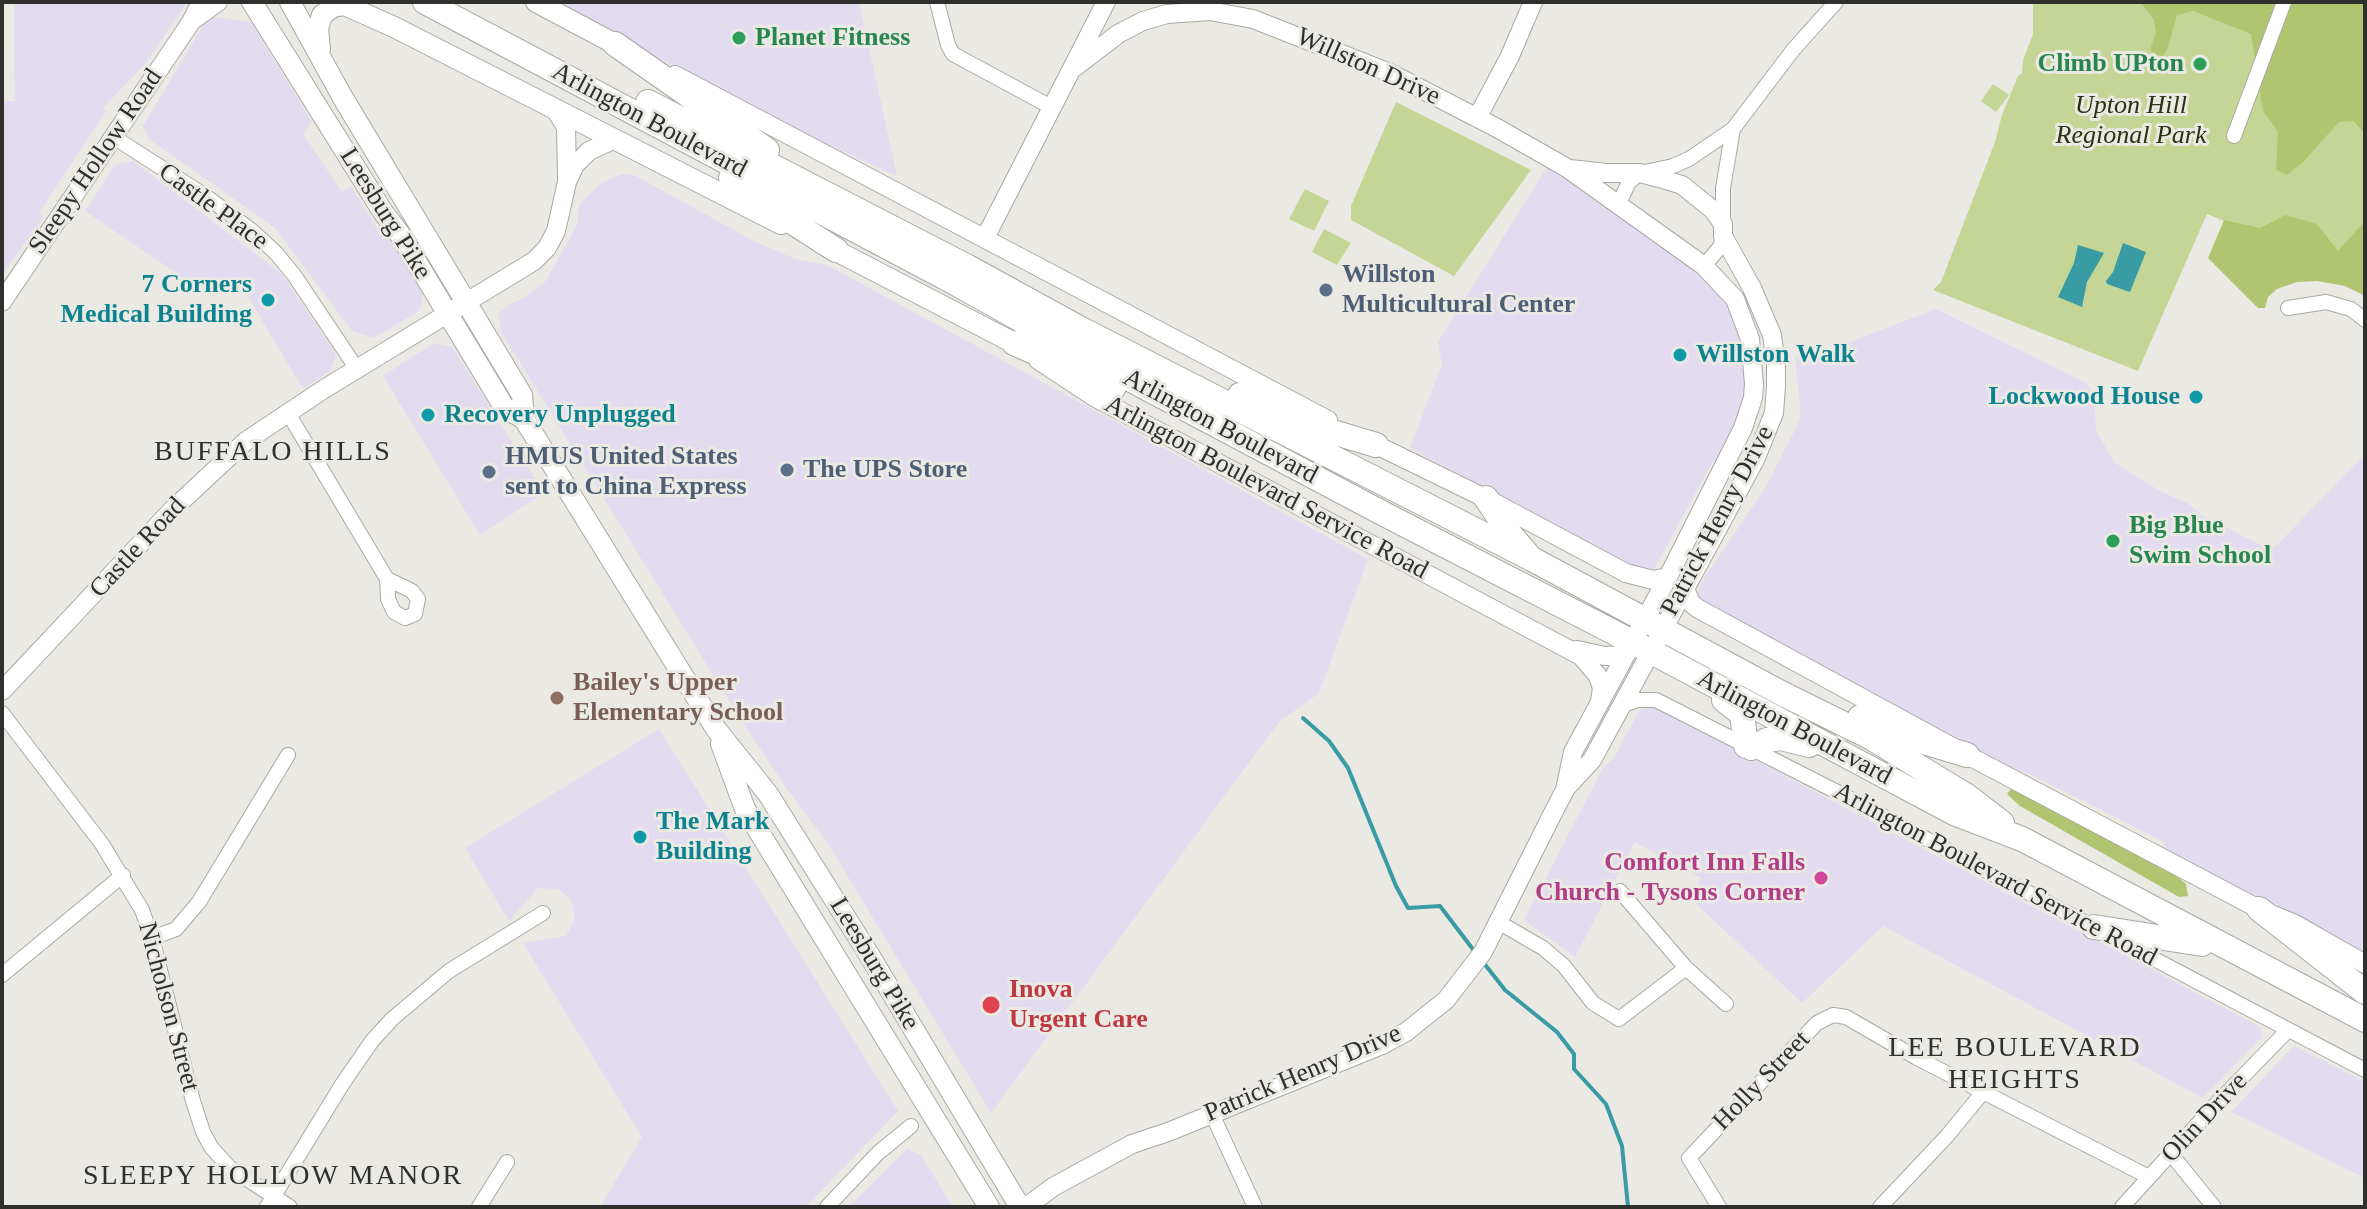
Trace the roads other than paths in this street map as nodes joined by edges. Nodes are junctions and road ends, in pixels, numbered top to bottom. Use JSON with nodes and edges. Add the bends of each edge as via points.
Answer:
{"nodes":[{"id":1,"x":201,"y":2,"type":"edge"},
{"id":2,"x":218,"y":2,"type":"edge"},
{"id":3,"x":252,"y":2,"type":"edge"},
{"id":4,"x":290,"y":2,"type":"edge"},
{"id":5,"x":425,"y":2,"type":"edge"},
{"id":6,"x":458,"y":2,"type":"edge"},
{"id":7,"x":536,"y":2,"type":"edge"},
{"id":8,"x":937,"y":2,"type":"edge"},
{"id":9,"x":1106,"y":2,"type":"edge"},
{"id":10,"x":1533,"y":2,"type":"edge"},
{"id":11,"x":1836,"y":2,"type":"edge"},
{"id":12,"x":2284,"y":2,"type":"edge"},
{"id":13,"x":342,"y":3,"type":"edge"},
{"id":14,"x":1160,"y":8,"type":"edge"},
{"id":15,"x":191,"y":22,"type":"junction"},
{"id":16,"x":615,"y":44,"type":"junction"},
{"id":17,"x":321,"y":57,"type":"junction"},
{"id":18,"x":1075,"y":67,"type":"junction"},
{"id":19,"x":554,"y":108,"type":"junction"},
{"id":20,"x":1053,"y":108,"type":"junction"},
{"id":21,"x":1477,"y":118,"type":"junction"},
{"id":22,"x":1733,"y":129,"type":"junction"},
{"id":23,"x":112,"y":136,"type":"junction"},
{"id":24,"x":674,"y":136,"type":"junction"},
{"id":25,"x":2234,"y":136,"type":"dead end"},
{"id":26,"x":615,"y":139,"type":"junction"},
{"id":27,"x":1567,"y":168,"type":"junction"},
{"id":28,"x":1640,"y":173,"type":"junction"},
{"id":29,"x":567,"y":182,"type":"junction"},
{"id":30,"x":1619,"y":203,"type":"junction"},
{"id":31,"x":1723,"y":230,"type":"junction"},
{"id":32,"x":985,"y":238,"type":"junction"},
{"id":33,"x":836,"y":250,"type":"junction"},
{"id":34,"x":966,"y":266,"type":"junction"},
{"id":35,"x":1704,"y":266,"type":"junction"},
{"id":36,"x":2,"y":302,"type":"edge"},
{"id":37,"x":467,"y":303,"type":"junction"},
{"id":38,"x":2288,"y":308,"type":"dead end"},
{"id":39,"x":448,"y":314,"type":"junction"},
{"id":40,"x":2365,"y":320,"type":"edge"},
{"id":41,"x":1081,"y":329,"type":"junction"},
{"id":42,"x":1014,"y":343,"type":"junction"},
{"id":43,"x":357,"y":369,"type":"junction"},
{"id":44,"x":288,"y":413,"type":"junction"},
{"id":45,"x":524,"y":419,"type":"junction"},
{"id":46,"x":1247,"y":442,"type":"junction"},
{"id":47,"x":1376,"y":445,"type":"junction"},
{"id":48,"x":1486,"y":498,"type":"junction"},
{"id":49,"x":1532,"y":559,"type":"junction"},
{"id":50,"x":1668,"y":577,"type":"junction"},
{"id":51,"x":387,"y":579,"type":"dead end"},
{"id":52,"x":1685,"y":589,"type":"junction"},
{"id":53,"x":1653,"y":624,"type":"junction"},
{"id":54,"x":1556,"y":642,"type":"junction"},
{"id":55,"x":1636,"y":649,"type":"junction"},
{"id":56,"x":1688,"y":671,"type":"junction"},
{"id":57,"x":2,"y":691,"type":"edge"},
{"id":58,"x":1781,"y":693,"type":"junction"},
{"id":59,"x":1600,"y":703,"type":"junction"},
{"id":60,"x":1621,"y":706,"type":"junction"},
{"id":61,"x":2,"y":713,"type":"edge"},
{"id":62,"x":716,"y":729,"type":"junction"},
{"id":63,"x":1748,"y":747,"type":"junction"},
{"id":64,"x":288,"y":755,"type":"dead end"},
{"id":65,"x":1967,"y":755,"type":"junction"},
{"id":66,"x":1851,"y":759,"type":"junction"},
{"id":67,"x":1565,"y":790,"type":"junction"},
{"id":68,"x":2022,"y":839,"type":"junction"},
{"id":69,"x":123,"y":875,"type":"junction"},
{"id":70,"x":1620,"y":891,"type":"dead end"},
{"id":71,"x":2259,"y":909,"type":"junction"},
{"id":72,"x":543,"y":913,"type":"dead end"},
{"id":73,"x":1498,"y":922,"type":"junction"},
{"id":74,"x":2094,"y":927,"type":"junction"},
{"id":75,"x":152,"y":938,"type":"junction"},
{"id":76,"x":2230,"y":950,"type":"junction"},
{"id":77,"x":2365,"y":964,"type":"edge"},
{"id":78,"x":1686,"y":968,"type":"junction"},
{"id":79,"x":2,"y":975,"type":"edge"},
{"id":80,"x":2365,"y":992,"type":"edge"},
{"id":81,"x":1726,"y":1004,"type":"dead end"},
{"id":82,"x":2365,"y":1020,"type":"edge"},
{"id":83,"x":2288,"y":1030,"type":"junction"},
{"id":84,"x":2365,"y":1070,"type":"edge"},
{"id":85,"x":1984,"y":1091,"type":"junction"},
{"id":86,"x":1212,"y":1114,"type":"junction"},
{"id":87,"x":911,"y":1126,"type":"dead end"},
{"id":88,"x":2171,"y":1154,"type":"junction"},
{"id":89,"x":507,"y":1162,"type":"dead end"},
{"id":90,"x":2149,"y":1177,"type":"junction"},
{"id":91,"x":270,"y":1202,"type":"edge"},
{"id":92,"x":290,"y":1207,"type":"edge"},
{"id":93,"x":479,"y":1207,"type":"edge"},
{"id":94,"x":827,"y":1207,"type":"edge"},
{"id":95,"x":989,"y":1207,"type":"edge"},
{"id":96,"x":1023,"y":1207,"type":"edge"},
{"id":97,"x":1255,"y":1207,"type":"edge"},
{"id":98,"x":1719,"y":1207,"type":"edge"},
{"id":99,"x":1880,"y":1207,"type":"edge"},
{"id":100,"x":2122,"y":1207,"type":"edge"},
{"id":101,"x":2214,"y":1207,"type":"edge"}],
"edges":[{"from":1,"to":15,"type":"street","name":"Sleepy Hollow Road"},
{"from":2,"to":15,"type":"street","name":"Sleepy Hollow Road"},
{"from":3,"to":39,"type":"main road","name":"Leesburg Pike"},
{"from":4,"to":17,"type":"main road","name":"Leesburg Pike"},
{"from":5,"to":24,"type":"highway","name":"Arlington Boulevard"},
{"from":6,"to":34,"type":"highway","name":"Arlington Boulevard"},
{"from":7,"to":16,"type":"main road"},
{"from":8,"to":20,"type":"street","via":[[953,54]]},
{"from":9,"to":18,"type":"street"},
{"from":10,"to":21,"type":"street"},
{"from":11,"to":22,"type":"street","name":"Patrick Henry Drive"},
{"from":12,"to":25,"type":"street"},
{"from":13,"to":17,"type":"main road","via":[[319,21]]},
{"from":13,"to":19,"type":"main road","name":"Arlington Boulevard Service Road"},
{"from":14,"to":18,"type":"street","name":"Willston Drive"},
{"from":14,"to":21,"type":"street","name":"Willston Drive","via":[[1253,19],[1390,73]]},
{"from":15,"to":23,"type":"street","name":"Sleepy Hollow Road"},
{"from":16,"to":32,"type":"street"},
{"from":16,"to":34,"type":"highway","via":[[756,143]]},
{"from":17,"to":37,"type":"main road","name":"Leesburg Pike"},
{"from":18,"to":20,"type":"street"},
{"from":19,"to":26,"type":"main road","name":"Arlington Boulevard Service Road"},
{"from":19,"to":29,"type":"street","via":[[566,127]]},
{"from":20,"to":32,"type":"street"},
{"from":21,"to":27,"type":"street","name":"Willston Drive"},
{"from":22,"to":28,"type":"street","name":"Patrick Henry Drive","via":[[1689,159]]},
{"from":22,"to":31,"type":"street","name":"Patrick Henry Drive","via":[[1723,188]]},
{"from":23,"to":36,"type":"street","name":"Sleepy Hollow Road"},
{"from":23,"to":43,"type":"street","name":"Castle Place","via":[[207,197],[276,253]]},
{"from":24,"to":33,"type":"highway"},
{"from":24,"to":46,"type":"highway","name":"Arlington Boulevard"},
{"from":26,"to":29,"type":"street","via":[[589,151]]},
{"from":26,"to":33,"type":"main road","name":"Arlington Boulevard Service Road"},
{"from":27,"to":28,"type":"street","name":"Patrick Henry Drive"},
{"from":27,"to":30,"type":"street","name":"Patrick Henry Drive"},
{"from":28,"to":30,"type":"street"},
{"from":28,"to":31,"type":"street","name":"Patrick Henry Drive","via":[[1682,185],[1713,210]]},
{"from":29,"to":37,"type":"street","name":"Castle Road","via":[[547,248]]},
{"from":30,"to":35,"type":"street","name":"Patrick Henry Drive"},
{"from":31,"to":35,"type":"street","via":[[1720,247]]},
{"from":31,"to":52,"type":"street","name":"Patrick Henry Drive","via":[[1772,335],[1775,400],[1766,438]]},
{"from":32,"to":47,"type":"street"},
{"from":33,"to":42,"type":"main road","name":"Arlington Boulevard Service Road"},
{"from":34,"to":41,"type":"highway","name":"Arlington Boulevard"},
{"from":35,"to":50,"type":"street","name":"Patrick Henry Drive","via":[[1735,299],[1748,330],[1753,398]]},
{"from":37,"to":39,"type":"street","name":"Castle Road"},
{"from":37,"to":45,"type":"main road","name":"Leesburg Pike","via":[[522,395]]},
{"from":38,"to":40,"type":"street","via":[[2326,302],[2351,309]]},
{"from":39,"to":43,"type":"street","name":"Castle Road"},
{"from":39,"to":45,"type":"main road","name":"Leesburg Pike","via":[[504,407]]},
{"from":41,"to":47,"type":"highway"},
{"from":41,"to":49,"type":"highway","name":"Arlington Boulevard"},
{"from":42,"to":46,"type":"highway"},
{"from":42,"to":54,"type":"street","name":"Arlington Boulevard Service Road","via":[[1061,378]]},
{"from":43,"to":44,"type":"street","name":"Castle Road"},
{"from":44,"to":51,"type":"street"},
{"from":44,"to":57,"type":"street","name":"Castle Road","via":[[222,461]]},
{"from":45,"to":62,"type":"main road","name":"Leesburg Pike"},
{"from":46,"to":55,"type":"highway","name":"Arlington Boulevard"},
{"from":47,"to":48,"type":"street"},
{"from":48,"to":49,"type":"highway"},
{"from":48,"to":50,"type":"street","via":[[1626,573],[1653,580]]},
{"from":49,"to":53,"type":"highway","name":"Arlington Boulevard"},
{"from":50,"to":53,"type":"street","name":"Patrick Henry Drive"},
{"from":52,"to":53,"type":"street","name":"Patrick Henry Drive"},
{"from":52,"to":65,"type":"street","via":[[1697,608]]},
{"from":53,"to":55,"type":"street","name":"Patrick Henry Drive"},
{"from":53,"to":58,"type":"highway","name":"Arlington Boulevard"},
{"from":54,"to":55,"type":"street","name":"Arlington Boulevard Service Road","via":[[1605,656]]},
{"from":54,"to":59,"type":"street","name":"Arlington Boulevard Service Road","via":[[1590,665],[1602,688]]},
{"from":55,"to":56,"type":"highway","name":"Arlington Boulevard"},
{"from":55,"to":59,"type":"street","name":"Patrick Henry Drive"},
{"from":55,"to":60,"type":"street","name":"Patrick Henry Drive"},
{"from":56,"to":63,"type":"highway","via":[[1742,714]]},
{"from":56,"to":66,"type":"highway","name":"Arlington Boulevard"},
{"from":58,"to":65,"type":"highway"},
{"from":58,"to":68,"type":"highway","name":"Arlington Boulevard","via":[[1870,737],[1967,796]]},
{"from":59,"to":67,"type":"street","name":"Patrick Henry Drive","via":[[1573,752]]},
{"from":60,"to":63,"type":"street","name":"Arlington Boulevard Service Road","via":[[1656,700]]},
{"from":60,"to":67,"type":"street","name":"Patrick Henry Drive","via":[[1592,760]]},
{"from":61,"to":69,"type":"street","name":"Nicholson Street"},
{"from":62,"to":95,"type":"main road","name":"Leesburg Pike","via":[[745,809]]},
{"from":62,"to":96,"type":"main road","name":"Leesburg Pike","via":[[768,794]]},
{"from":63,"to":66,"type":"highway","via":[[1781,738]]},
{"from":63,"to":74,"type":"street","name":"Arlington Boulevard Service Road"},
{"from":64,"to":75,"type":"street","via":[[199,902],[176,929]]},
{"from":65,"to":71,"type":"street"},
{"from":66,"to":68,"type":"highway","name":"Arlington Boulevard","via":[[1954,813]]},
{"from":67,"to":73,"type":"street","name":"Patrick Henry Drive"},
{"from":68,"to":76,"type":"highway","name":"Arlington Boulevard"},
{"from":69,"to":75,"type":"street","name":"Nicholson Street"},
{"from":69,"to":79,"type":"street"},
{"from":70,"to":78,"type":"street"},
{"from":71,"to":77,"type":"street"},
{"from":71,"to":80,"type":"highway"},
{"from":72,"to":91,"type":"street","via":[[449,971],[392,1019],[343,1083]]},
{"from":73,"to":78,"type":"street","via":[[1543,948],[1593,1003],[1619,1019]]},
{"from":73,"to":86,"type":"street","name":"Patrick Henry Drive","via":[[1468,975],[1406,1032]]},
{"from":74,"to":76,"type":"highway"},
{"from":74,"to":83,"type":"street","name":"Arlington Boulevard Service Road"},
{"from":75,"to":91,"type":"street","name":"Nicholson Street","via":[[203,1132],[219,1158]]},
{"from":76,"to":82,"type":"highway","name":"Arlington Boulevard"},
{"from":78,"to":81,"type":"street"},
{"from":83,"to":84,"type":"street","name":"Arlington Boulevard Service Road"},
{"from":83,"to":88,"type":"street","name":"Olin Drive"},
{"from":85,"to":90,"type":"street"},
{"from":85,"to":98,"type":"street","name":"Holly Street","via":[[1841,1016],[1825,1018],[1689,1158]]},
{"from":85,"to":99,"type":"street"},
{"from":86,"to":96,"type":"street","name":"Patrick Henry Drive","via":[[1104,1158]]},
{"from":86,"to":97,"type":"street"},
{"from":87,"to":94,"type":"street"},
{"from":88,"to":90,"type":"street","name":"Olin Drive"},
{"from":88,"to":101,"type":"street"},
{"from":89,"to":93,"type":"street"},
{"from":90,"to":100,"type":"street","name":"Olin Drive"},
{"from":91,"to":92,"type":"street","name":"Nicholson Street"}]}
